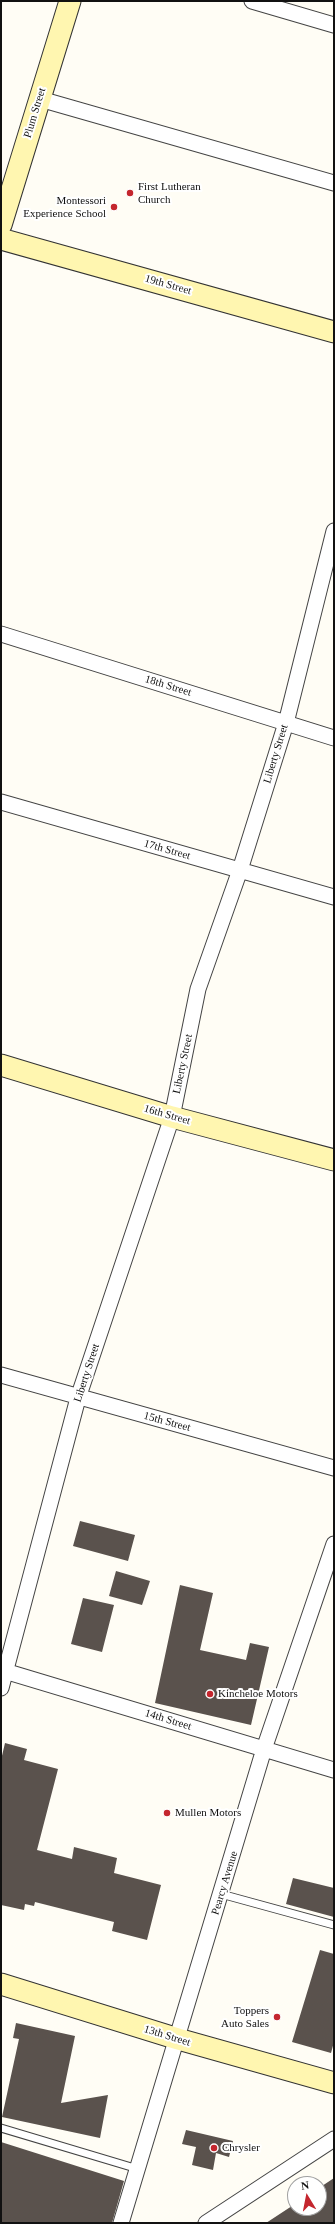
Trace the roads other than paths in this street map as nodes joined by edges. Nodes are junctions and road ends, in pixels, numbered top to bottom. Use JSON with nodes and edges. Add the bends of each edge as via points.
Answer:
{"nodes":[{"id":1,"x":70,"y":1,"type":"edge"},
{"id":2,"x":252,"y":1,"type":"edge"},
{"id":3,"x":334,"y":25,"type":"edge"},
{"id":4,"x":40,"y":99,"type":"junction"},
{"id":5,"x":334,"y":183,"type":"edge"},
{"id":6,"x":1,"y":226,"type":"edge"},
{"id":7,"x":1,"y":239,"type":"edge"},
{"id":8,"x":334,"y":332,"type":"edge"},
{"id":9,"x":334,"y":531,"type":"edge"},
{"id":10,"x":1,"y":634,"type":"edge"},
{"id":11,"x":286,"y":723,"type":"junction"},
{"id":12,"x":334,"y":738,"type":"edge"},
{"id":13,"x":1,"y":802,"type":"edge"},
{"id":14,"x":240,"y":870,"type":"junction"},
{"id":15,"x":334,"y":896,"type":"edge"},
{"id":16,"x":1,"y":1064,"type":"edge"},
{"id":17,"x":172,"y":1117,"type":"junction"},
{"id":18,"x":334,"y":1160,"type":"edge"},
{"id":19,"x":1,"y":1375,"type":"edge"},
{"id":20,"x":78,"y":1398,"type":"junction"},
{"id":21,"x":334,"y":1468,"type":"edge"},
{"id":22,"x":334,"y":1544,"type":"edge"},
{"id":23,"x":4,"y":1671,"type":"edge"},
{"id":24,"x":1,"y":1688,"type":"edge"},
{"id":25,"x":264,"y":1749,"type":"junction"},
{"id":26,"x":334,"y":1770,"type":"edge"},
{"id":27,"x":221,"y":1894,"type":"junction"},
{"id":28,"x":334,"y":1925,"type":"edge"},
{"id":29,"x":1,"y":1984,"type":"edge"},
{"id":30,"x":178,"y":2040,"type":"junction"},
{"id":31,"x":334,"y":2083,"type":"edge"},
{"id":32,"x":1,"y":2128,"type":"edge"},
{"id":33,"x":334,"y":2139,"type":"edge"},
{"id":34,"x":138,"y":2169,"type":"junction"},
{"id":35,"x":121,"y":2223,"type":"edge"},
{"id":36,"x":206,"y":2223,"type":"edge"}],
"edges":[{"from":1,"to":4,"type":"street","name":"Plum Street"},
{"from":2,"to":3,"type":"street"},
{"from":4,"to":5,"type":"street"},
{"from":4,"to":6,"type":"street","name":"Plum Street"},
{"from":7,"to":8,"type":"street","name":"19th Street"},
{"from":9,"to":11,"type":"street","name":"Liberty Street"},
{"from":10,"to":11,"type":"street","name":"18th Street"},
{"from":11,"to":12,"type":"street","name":"18th Street"},
{"from":11,"to":14,"type":"street","name":"Liberty Street"},
{"from":13,"to":14,"type":"street","name":"17th Street"},
{"from":14,"to":15,"type":"street","name":"17th Street"},
{"from":14,"to":17,"type":"street","name":"Liberty Street","via":[[198,989]]},
{"from":16,"to":17,"type":"street","name":"16th Street"},
{"from":17,"to":18,"type":"street","name":"16th Street"},
{"from":17,"to":20,"type":"street","name":"Liberty Street"},
{"from":19,"to":20,"type":"street","name":"15th Street"},
{"from":20,"to":21,"type":"street","name":"15th Street"},
{"from":20,"to":23,"type":"street","name":"Liberty Street"},
{"from":22,"to":25,"type":"street","name":"Pearcy Avenue"},
{"from":23,"to":24,"type":"street","name":"Liberty Street"},
{"from":23,"to":25,"type":"street","name":"14th Street"},
{"from":25,"to":26,"type":"street","name":"14th Street"},
{"from":25,"to":27,"type":"street","name":"Pearcy Avenue"},
{"from":27,"to":28,"type":"lane"},
{"from":27,"to":30,"type":"street","name":"Pearcy Avenue"},
{"from":29,"to":30,"type":"street","name":"13th Street"},
{"from":30,"to":31,"type":"street","name":"13th Street"},
{"from":30,"to":34,"type":"street","name":"Pearcy Avenue"},
{"from":32,"to":34,"type":"lane"},
{"from":33,"to":36,"type":"street"},
{"from":34,"to":35,"type":"street","name":"Pearcy Avenue"}]}
